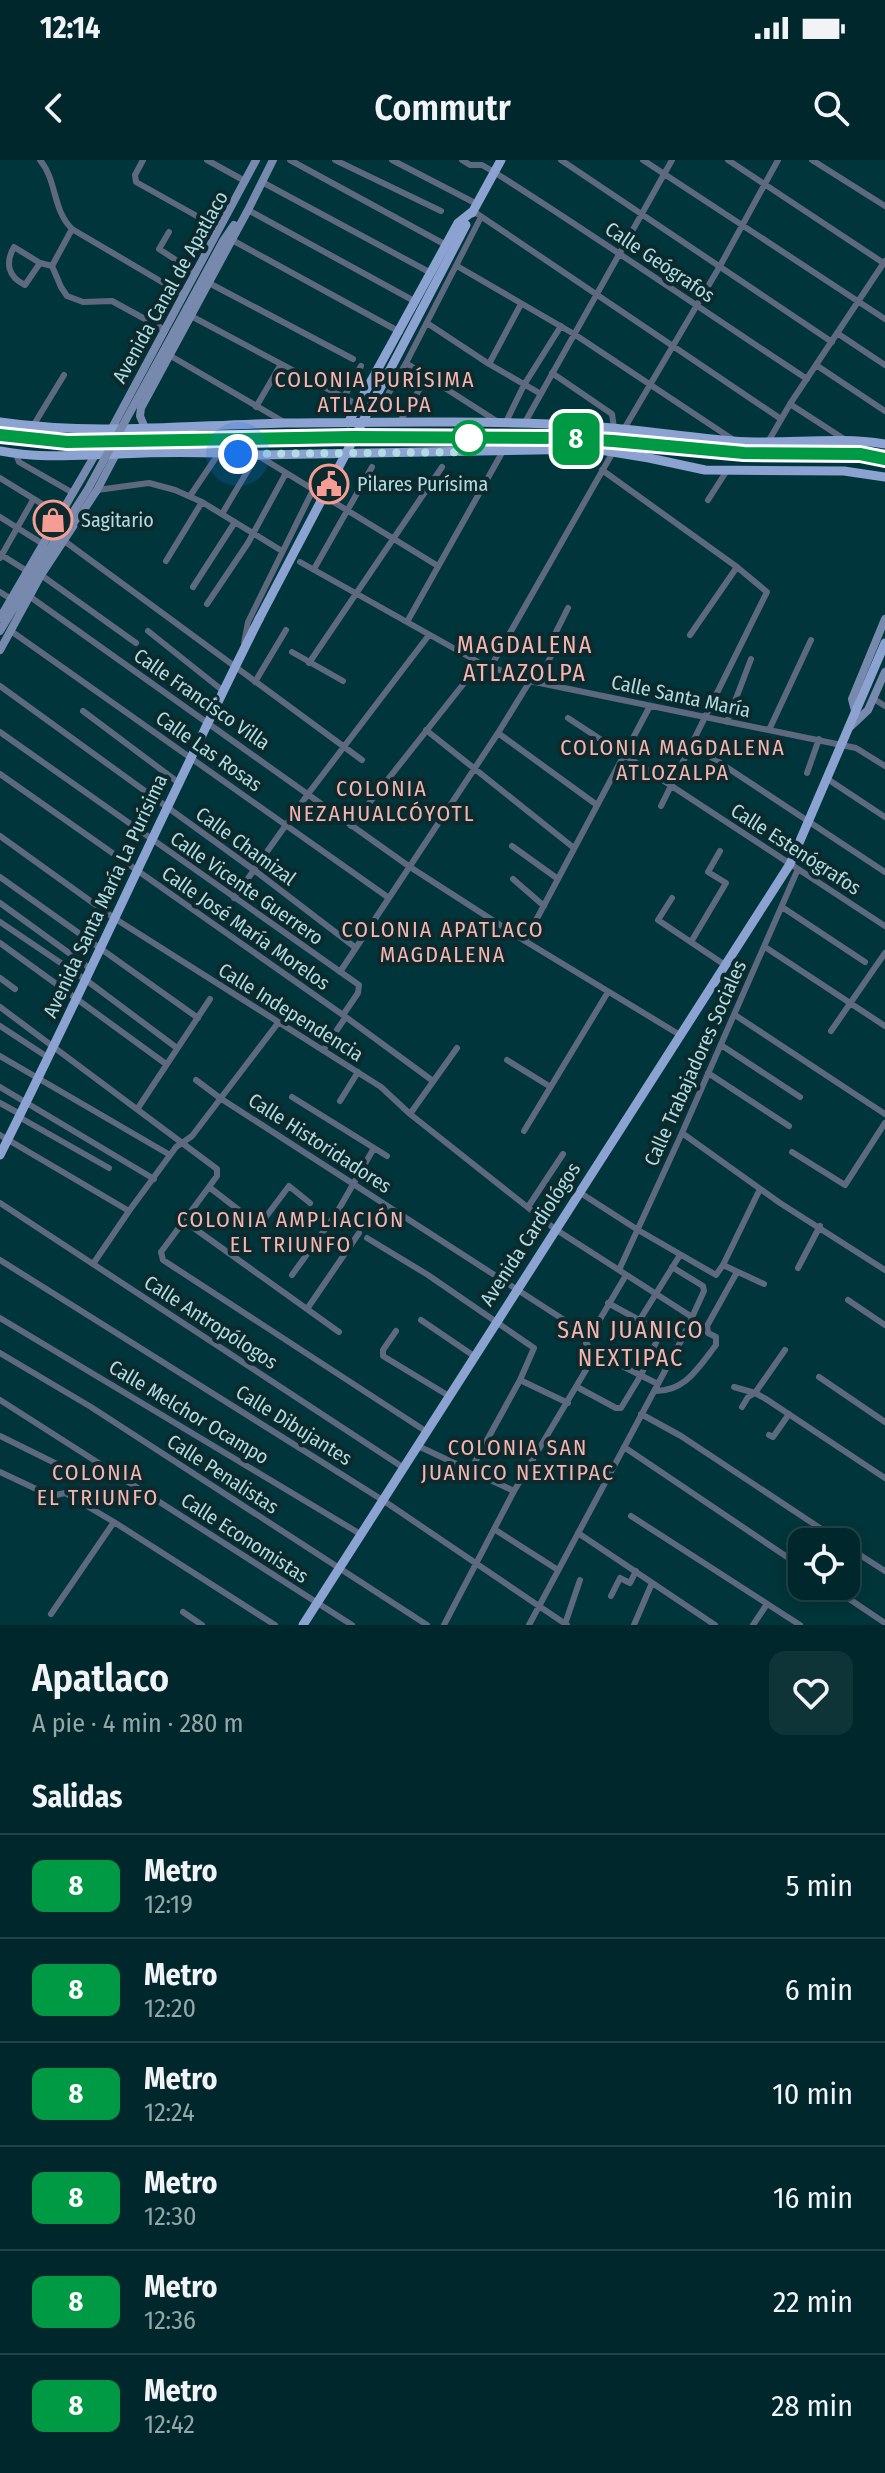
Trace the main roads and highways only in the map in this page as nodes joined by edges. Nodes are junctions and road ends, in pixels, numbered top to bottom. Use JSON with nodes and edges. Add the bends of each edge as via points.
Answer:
{"nodes":[{"id":1,"x":501,"y":160,"type":"edge"},
{"id":2,"x":477,"y":211,"type":"junction"},
{"id":3,"x":0,"y":422,"type":"edge"},
{"id":4,"x":348,"y":423,"type":"junction"},
{"id":5,"x":885,"y":444,"type":"edge"},
{"id":6,"x":0,"y":451,"type":"edge"},
{"id":7,"x":885,"y":477,"type":"edge"},
{"id":8,"x":885,"y":643,"type":"edge"},
{"id":9,"x":4,"y":1138,"type":"edge"},
{"id":10,"x":0,"y":1155,"type":"edge"},
{"id":11,"x":303,"y":1625,"type":"edge"}],
"edges":[{"from":1,"to":2,"type":"main road","name":"Avenida Santa María La Purísima"},
{"from":2,"to":4,"type":"main road","via":[[458,223]]},
{"from":2,"to":9,"type":"main road","name":"Avenida Santa María La Purísima","bridge":true,"via":[[222,690],[55,1046]]},
{"from":3,"to":4,"type":"main road","via":[[111,430]]},
{"from":4,"to":5,"type":"main road","via":[[524,424],[734,441]]},
{"from":6,"to":7,"type":"main road","via":[[257,455],[594,449],[705,470],[844,471]]},
{"from":8,"to":11,"type":"main road","name":"Avenida Cardiológos","via":[[808,821],[794,867],[725,965]]},
{"from":9,"to":10,"type":"main road","name":"Avenida Santa María La Purísima"}]}
